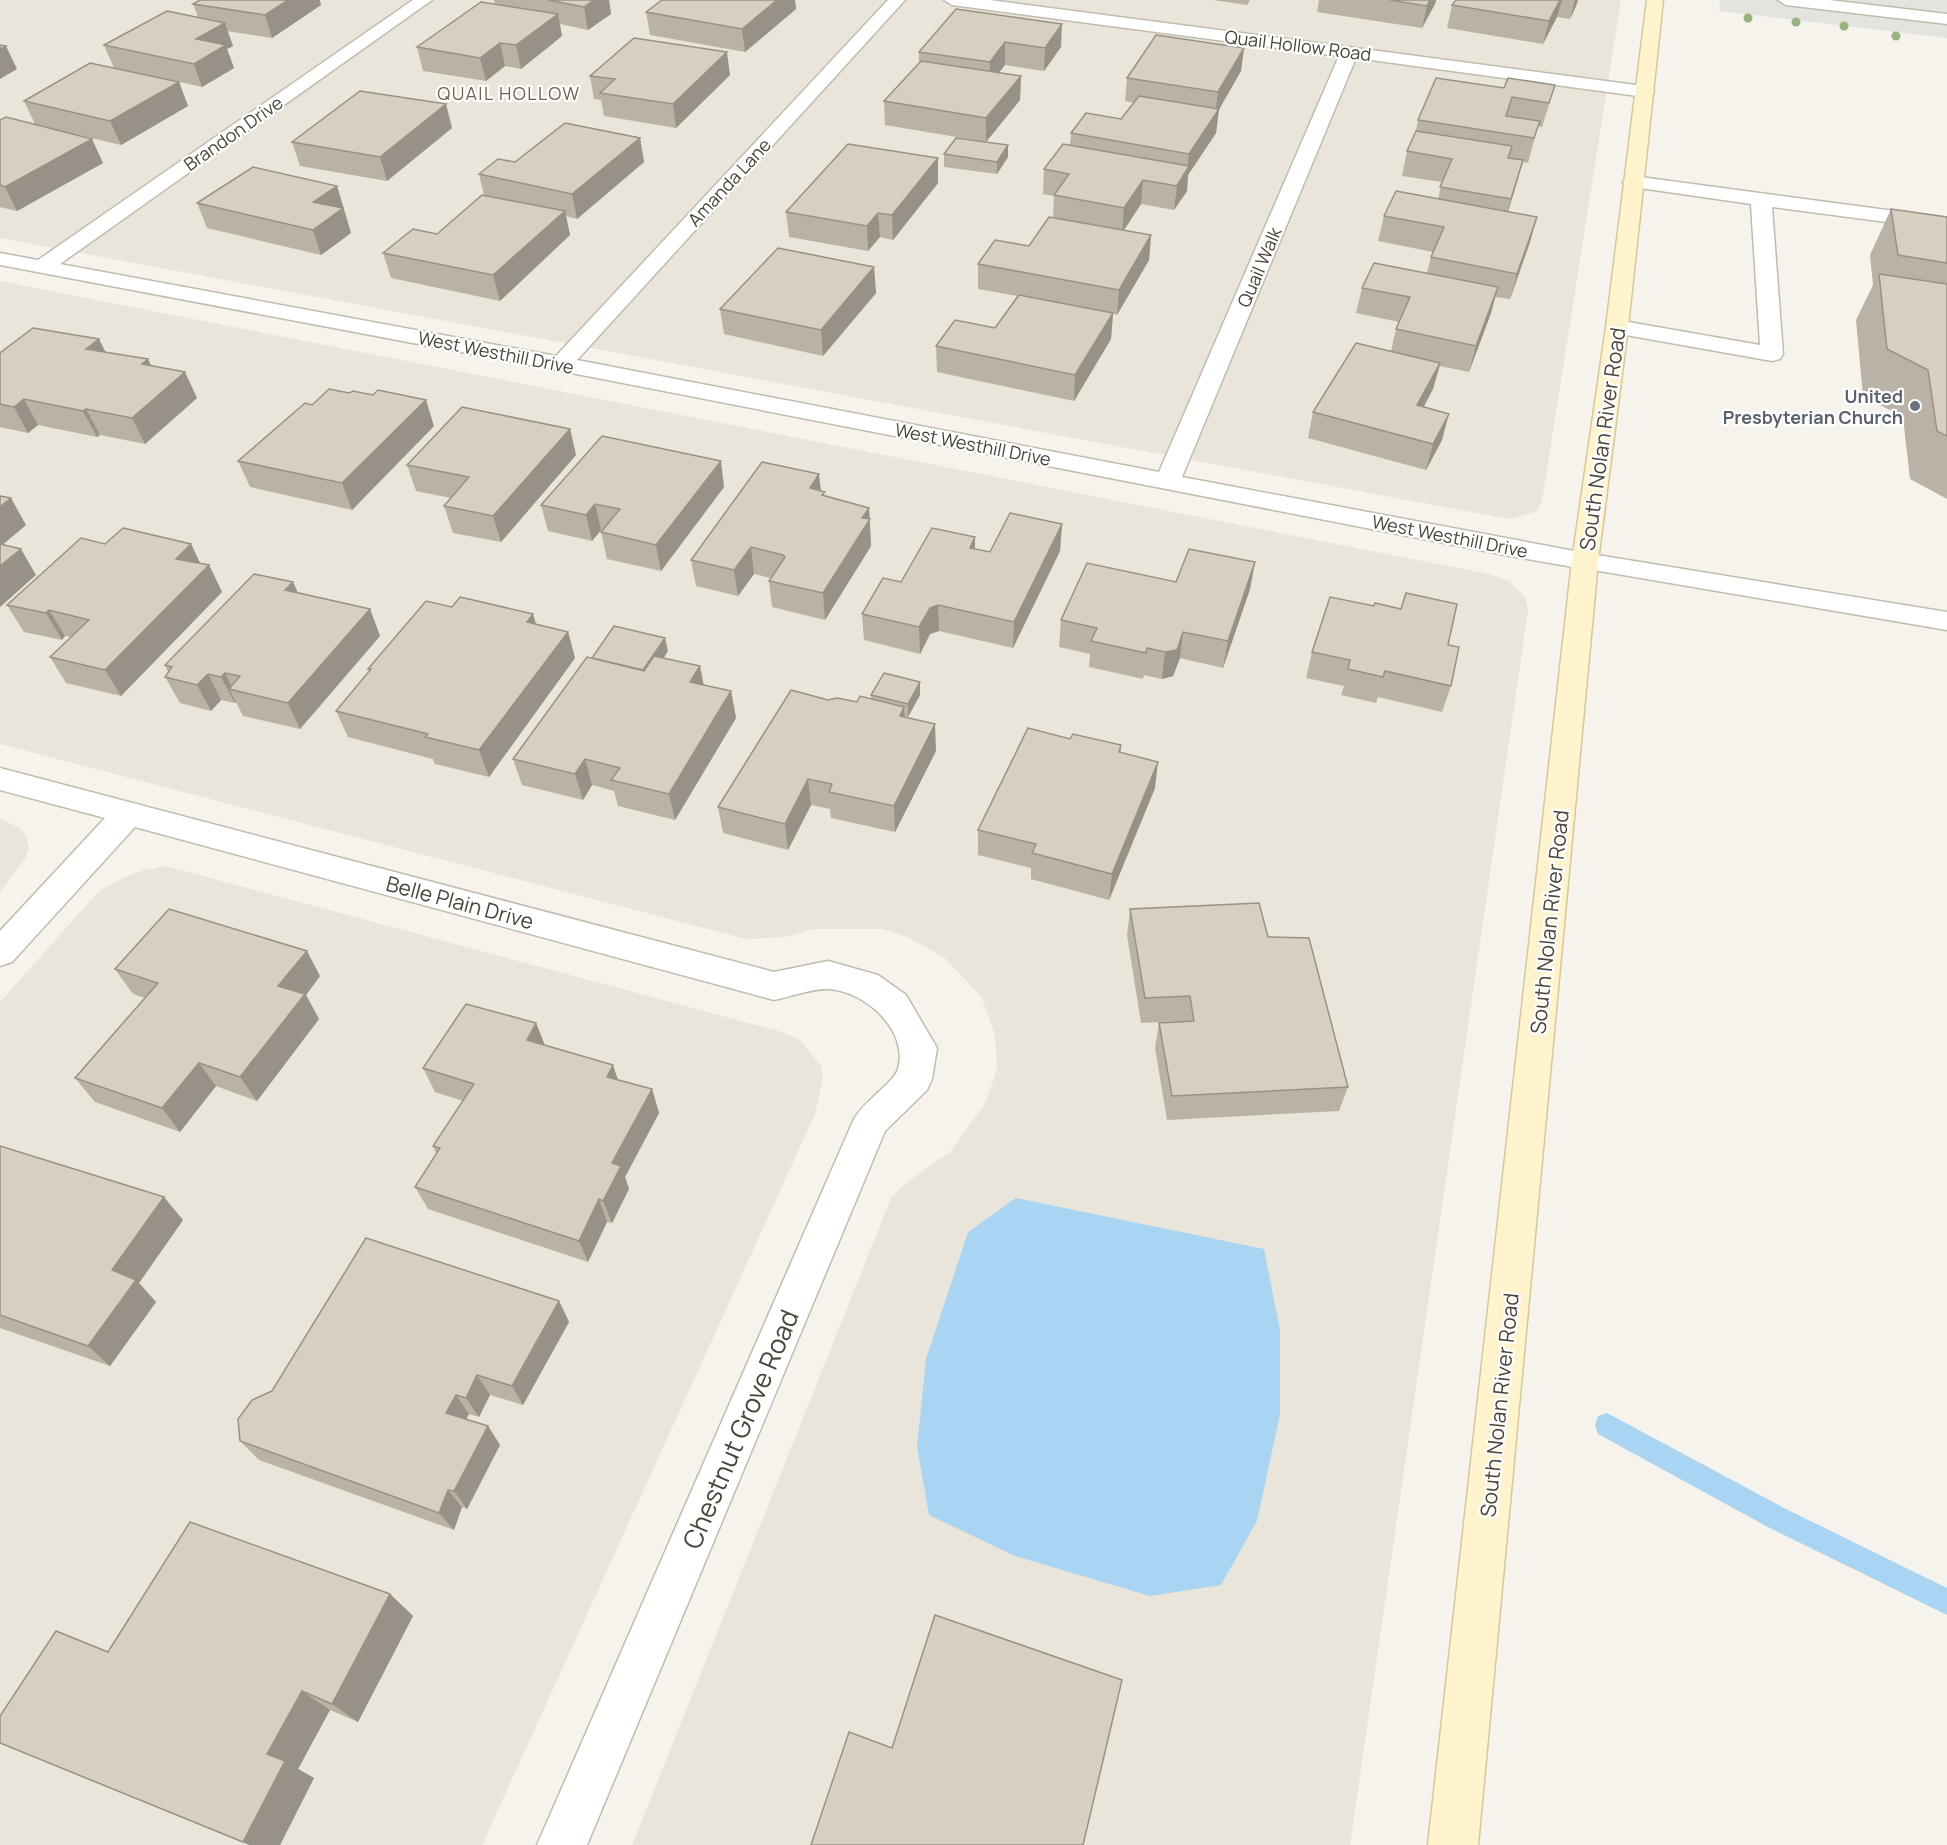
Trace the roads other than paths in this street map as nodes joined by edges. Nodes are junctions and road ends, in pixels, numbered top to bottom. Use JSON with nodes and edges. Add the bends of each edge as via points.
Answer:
{"nodes":[{"id":1,"x":424,"y":0,"type":"edge"},
{"id":2,"x":897,"y":0,"type":"edge"},
{"id":3,"x":952,"y":0,"type":"edge"},
{"id":4,"x":1654,"y":0,"type":"edge"},
{"id":5,"x":1786,"y":0,"type":"edge"},
{"id":6,"x":1947,"y":19,"type":"edge"},
{"id":7,"x":1350,"y":52,"type":"junction"},
{"id":8,"x":1645,"y":91,"type":"junction"},
{"id":9,"x":1633,"y":182,"type":"junction"},
{"id":10,"x":1761,"y":199,"type":"junction"},
{"id":11,"x":1947,"y":224,"type":"edge"},
{"id":12,"x":0,"y":259,"type":"edge"},
{"id":13,"x":42,"y":267,"type":"junction"},
{"id":14,"x":1617,"y":327,"type":"junction"},
{"id":15,"x":561,"y":364,"type":"junction"},
{"id":16,"x":1167,"y":482,"type":"junction"},
{"id":17,"x":1585,"y":561,"type":"junction"},
{"id":18,"x":1947,"y":621,"type":"edge"},
{"id":19,"x":0,"y":779,"type":"edge"},
{"id":20,"x":129,"y":813,"type":"junction"},
{"id":21,"x":0,"y":953,"type":"edge"},
{"id":22,"x":906,"y":1024,"type":"joint"},
{"id":23,"x":562,"y":1845,"type":"edge"},
{"id":24,"x":1453,"y":1845,"type":"edge"}],
"edges":[{"from":1,"to":13,"type":"street","name":"Brandon Drive"},
{"from":2,"to":15,"type":"street","name":"Amanda Lane"},
{"from":3,"to":7,"type":"street","name":"Quail Hollow Road"},
{"from":4,"to":8,"type":"main road","name":"South Nolan River Road"},
{"from":5,"to":6,"type":"street"},
{"from":7,"to":8,"type":"street","name":"Quail Hollow Road"},
{"from":7,"to":16,"type":"street","name":"Quail Walk"},
{"from":8,"to":9,"type":"main road","name":"South Nolan River Road"},
{"from":9,"to":10,"type":"street"},
{"from":9,"to":14,"type":"main road","name":"South Nolan River Road"},
{"from":10,"to":11,"type":"street"},
{"from":10,"to":14,"type":"street","via":[[1772,354]]},
{"from":12,"to":13,"type":"street","name":"West Westhill Drive"},
{"from":13,"to":15,"type":"street","name":"West Westhill Drive"},
{"from":14,"to":17,"type":"main road","name":"South Nolan River Road"},
{"from":15,"to":16,"type":"street","name":"West Westhill Drive"},
{"from":16,"to":17,"type":"street","name":"West Westhill Drive"},
{"from":17,"to":18,"type":"street","name":"West Westhill Drive"},
{"from":17,"to":24,"type":"main road","name":"South Nolan River Road"},
{"from":19,"to":20,"type":"street","name":"Belle Plain Drive"},
{"from":20,"to":21,"type":"street"},
{"from":20,"to":22,"type":"street","name":"Belle Plain Drive","via":[[774,986],[837,976],[866,985],[894,1005]]},
{"from":22,"to":23,"type":"street","name":"Chestnut Grove Road","via":[[919,1047],[914,1079],[871,1121]]}]}
